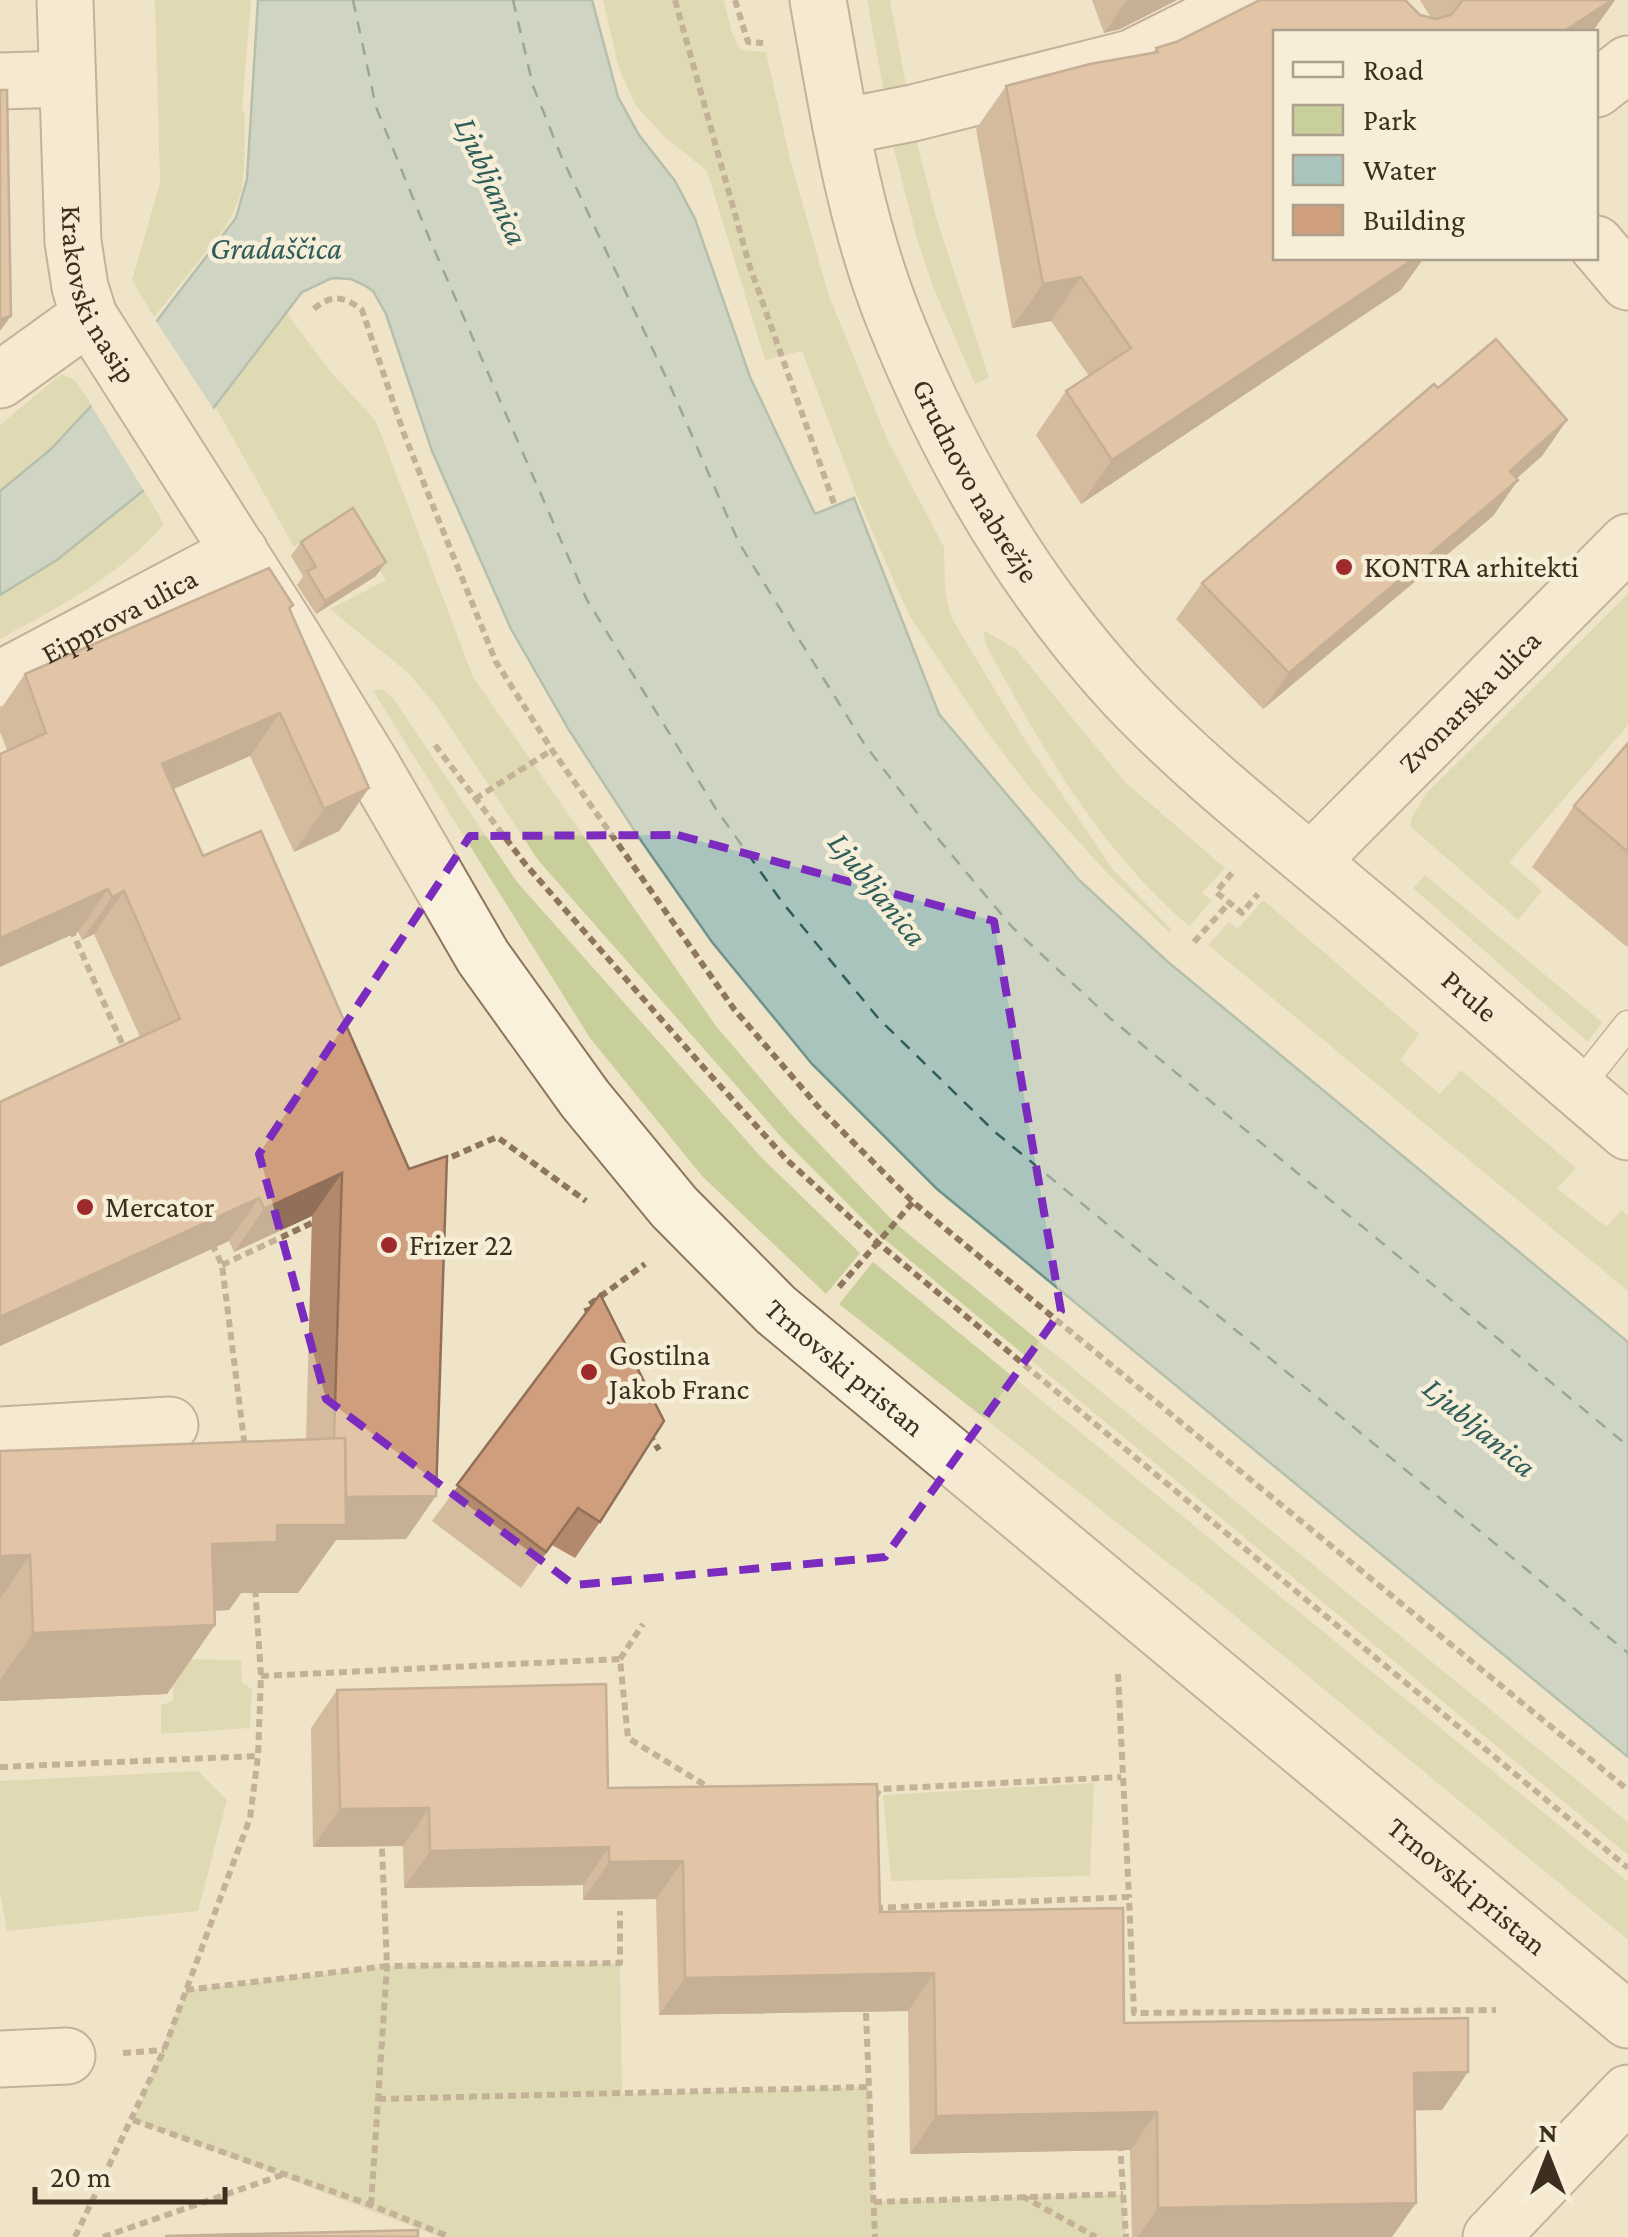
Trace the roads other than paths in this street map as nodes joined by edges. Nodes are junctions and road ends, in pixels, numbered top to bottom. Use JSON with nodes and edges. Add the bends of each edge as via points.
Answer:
{"nodes":[{"id":1,"x":65,"y":0,"type":"edge"},
{"id":2,"x":818,"y":0,"type":"edge"},
{"id":3,"x":1247,"y":0,"type":"edge"},
{"id":4,"x":1628,"y":64,"type":"edge"},
{"id":5,"x":66,"y":80,"type":"junction"},
{"id":6,"x":0,"y":81,"type":"edge"},
{"id":7,"x":1598,"y":87,"type":"edge"},
{"id":8,"x":840,"y":127,"type":"junction"},
{"id":9,"x":1598,"y":246,"type":"edge"},
{"id":10,"x":1628,"y":282,"type":"edge"},
{"id":11,"x":99,"y":334,"type":"junction"},
{"id":12,"x":0,"y":380,"type":"edge"},
{"id":13,"x":1628,"y":542,"type":"edge"},
{"id":14,"x":240,"y":552,"type":"junction"},
{"id":15,"x":0,"y":680,"type":"edge"},
{"id":16,"x":1311,"y":861,"type":"junction"},
{"id":17,"x":1628,"y":1024,"type":"edge"},
{"id":18,"x":1577,"y":1089,"type":"junction"},
{"id":19,"x":1628,"y":1132,"type":"edge"},
{"id":20,"x":170,"y":1425,"type":"dead end"},
{"id":21,"x":0,"y":1435,"type":"edge"},
{"id":22,"x":1628,"y":2020,"type":"edge"},
{"id":23,"x":67,"y":2056,"type":"dead end"},
{"id":24,"x":0,"y":2059,"type":"edge"},
{"id":25,"x":1628,"y":2093,"type":"edge"},
{"id":26,"x":1491,"y":2237,"type":"edge"}],
"edges":[{"from":1,"to":5,"type":"street","name":"Krakovski nasip"},
{"from":2,"to":8,"type":"street","name":"Grudnovo nabrežje"},
{"from":3,"to":8,"type":"street","via":[[1131,58]]},
{"from":4,"to":7,"type":"street"},
{"from":5,"to":6,"type":"street"},
{"from":5,"to":11,"type":"street","name":"Krakovski nasip","via":[[73,242],[80,287]]},
{"from":8,"to":16,"type":"street","name":"Grudnovo nabrežje","via":[[893,315],[940,422],[1008,545],[1126,695]]},
{"from":9,"to":10,"type":"street"},
{"from":11,"to":12,"type":"street"},
{"from":11,"to":14,"type":"street","name":"Krakovski nasip"},
{"from":13,"to":16,"type":"street","name":"Zvonarska ulica"},
{"from":14,"to":15,"type":"street","name":"Eipprova ulica"},
{"from":14,"to":22,"type":"street","name":"Trnovski pristan","via":[[483,958],[674,1207],[776,1310]]},
{"from":16,"to":18,"type":"street","name":"Prule"},
{"from":17,"to":18,"type":"lane"},
{"from":18,"to":19,"type":"street","name":"Prule"},
{"from":20,"to":21,"type":"street"},
{"from":23,"to":24,"type":"street"},
{"from":25,"to":26,"type":"street"}]}
